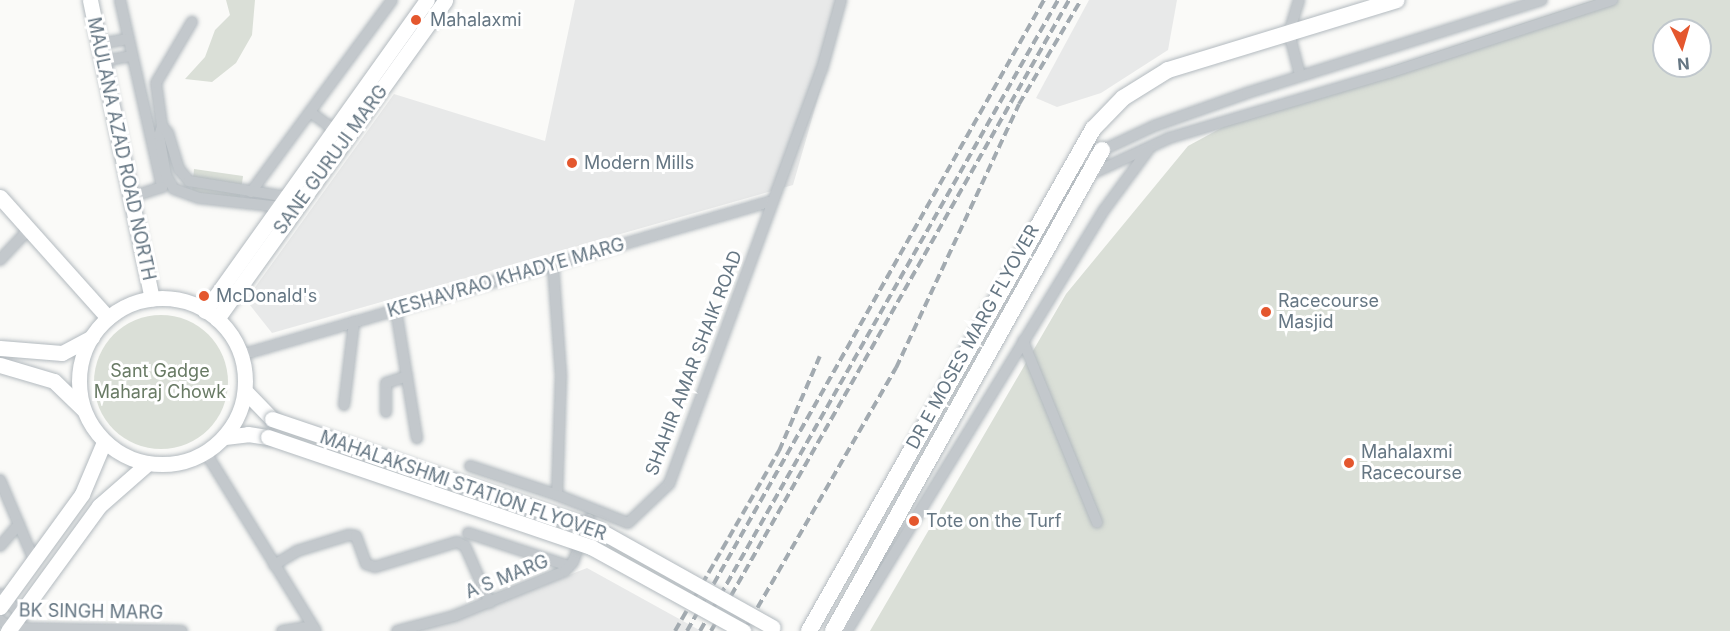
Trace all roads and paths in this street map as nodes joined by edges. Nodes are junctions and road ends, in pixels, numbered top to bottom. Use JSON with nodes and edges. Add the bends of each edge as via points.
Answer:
{"nodes":[{"id":1,"x":90,"y":0,"type":"edge"},
{"id":2,"x":120,"y":0,"type":"edge"},
{"id":3,"x":392,"y":0,"type":"edge"},
{"id":4,"x":427,"y":0,"type":"edge"},
{"id":5,"x":841,"y":0,"type":"edge"},
{"id":6,"x":1299,"y":0,"type":"edge"},
{"id":7,"x":1397,"y":0,"type":"edge"},
{"id":8,"x":1542,"y":0,"type":"edge"},
{"id":9,"x":1612,"y":0,"type":"edge"},
{"id":10,"x":442,"y":1,"type":"edge"},
{"id":11,"x":192,"y":22,"type":"dead end"},
{"id":12,"x":1289,"y":33,"type":"junction"},
{"id":13,"x":128,"y":39,"type":"junction"},
{"id":14,"x":99,"y":44,"type":"junction"},
{"id":15,"x":131,"y":56,"type":"junction"},
{"id":16,"x":103,"y":61,"type":"junction"},
{"id":17,"x":385,"y":72,"type":"junction"},
{"id":18,"x":1300,"y":75,"type":"junction"},
{"id":19,"x":309,"y":112,"type":"junction"},
{"id":20,"x":162,"y":126,"type":"junction"},
{"id":21,"x":343,"y":127,"type":"junction"},
{"id":22,"x":1149,"y":148,"type":"junction"},
{"id":23,"x":1102,"y":150,"type":"junction"},
{"id":24,"x":1066,"y":171,"type":"junction"},
{"id":25,"x":1086,"y":181,"type":"junction"},
{"id":26,"x":251,"y":192,"type":"junction"},
{"id":27,"x":131,"y":196,"type":"junction"},
{"id":28,"x":0,"y":197,"type":"edge"},
{"id":29,"x":772,"y":201,"type":"junction"},
{"id":30,"x":285,"y":202,"type":"junction"},
{"id":31,"x":28,"y":229,"type":"junction"},
{"id":32,"x":0,"y":260,"type":"edge"},
{"id":33,"x":553,"y":264,"type":"junction"},
{"id":34,"x":152,"y":299,"type":"junction"},
{"id":35,"x":396,"y":310,"type":"junction"},
{"id":36,"x":211,"y":315,"type":"junction"},
{"id":37,"x":108,"y":318,"type":"junction"},
{"id":38,"x":354,"y":322,"type":"junction"},
{"id":39,"x":92,"y":337,"type":"junction"},
{"id":40,"x":1023,"y":341,"type":"junction"},
{"id":41,"x":0,"y":348,"type":"edge"},
{"id":42,"x":241,"y":355,"type":"junction"},
{"id":43,"x":0,"y":365,"type":"edge"},
{"id":44,"x":407,"y":376,"type":"junction"},
{"id":45,"x":245,"y":391,"type":"junction"},
{"id":46,"x":344,"y":405,"type":"dead end"},
{"id":47,"x":83,"y":409,"type":"junction"},
{"id":48,"x":386,"y":412,"type":"dead end"},
{"id":49,"x":225,"y":436,"type":"junction"},
{"id":50,"x":417,"y":438,"type":"dead end"},
{"id":51,"x":104,"y":442,"type":"junction"},
{"id":52,"x":206,"y":453,"type":"junction"},
{"id":53,"x":147,"y":464,"type":"junction"},
{"id":54,"x":470,"y":466,"type":"dead end"},
{"id":55,"x":0,"y":480,"type":"edge"},
{"id":56,"x":557,"y":495,"type":"junction"},
{"id":57,"x":592,"y":511,"type":"junction"},
{"id":58,"x":1097,"y":522,"type":"dead end"},
{"id":59,"x":19,"y":524,"type":"junction"},
{"id":60,"x":58,"y":527,"type":"junction"},
{"id":61,"x":468,"y":533,"type":"dead end"},
{"id":62,"x":75,"y":539,"type":"junction"},
{"id":63,"x":0,"y":546,"type":"edge"},
{"id":64,"x":34,"y":560,"type":"junction"},
{"id":65,"x":274,"y":565,"type":"junction"},
{"id":66,"x":569,"y":566,"type":"junction"},
{"id":67,"x":23,"y":575,"type":"junction"},
{"id":68,"x":40,"y":588,"type":"junction"},
{"id":69,"x":1,"y":601,"type":"edge"},
{"id":70,"x":490,"y":603,"type":"junction"},
{"id":71,"x":21,"y":614,"type":"junction"},
{"id":72,"x":4,"y":628,"type":"edge"},
{"id":73,"x":314,"y":628,"type":"edge"},
{"id":74,"x":182,"y":631,"type":"edge"},
{"id":75,"x":282,"y":631,"type":"edge"},
{"id":76,"x":397,"y":631,"type":"edge"},
{"id":77,"x":743,"y":631,"type":"edge"},
{"id":78,"x":779,"y":631,"type":"edge"},
{"id":79,"x":809,"y":631,"type":"edge"},
{"id":80,"x":833,"y":631,"type":"edge"},
{"id":81,"x":847,"y":631,"type":"edge"}],
"edges":[{"from":1,"to":14,"type":"main road","name":"MAULANA AZAD ROAD NORTH"},
{"from":2,"to":13,"type":"street"},
{"from":3,"to":19,"type":"street"},
{"from":4,"to":17,"type":"main road","name":"SANE GURUJI MARG"},
{"from":5,"to":29,"type":"street","via":[[822,69]]},
{"from":6,"to":12,"type":"street"},
{"from":7,"to":12,"type":"main road"},
{"from":8,"to":18,"type":"street"},
{"from":9,"to":22,"type":"street","via":[[1389,73],[1169,138]]},
{"from":10,"to":17,"type":"main road","name":"SANE GURUJI MARG"},
{"from":11,"to":20,"type":"street","via":[[156,83]]},
{"from":12,"to":18,"type":"street"},
{"from":12,"to":24,"type":"main road","name":"DR E MOSES MARG FLYOVER","via":[[1168,70],[1123,98],[1093,129]]},
{"from":13,"to":14,"type":"street"},
{"from":13,"to":15,"type":"street"},
{"from":14,"to":16,"type":"main road","name":"MAULANA AZAD ROAD NORTH"},
{"from":15,"to":16,"type":"street"},
{"from":15,"to":27,"type":"street","via":[[162,187]]},
{"from":16,"to":27,"type":"main road","name":"MAULANA AZAD ROAD NORTH"},
{"from":17,"to":21,"type":"main road","name":"SANE GURUJI MARG"},
{"from":18,"to":23,"type":"street","via":[[1154,126]]},
{"from":19,"to":21,"type":"street"},
{"from":19,"to":26,"type":"street"},
{"from":20,"to":26,"type":"street","via":[[168,133],[179,170],[189,182]]},
{"from":20,"to":30,"type":"street","via":[[159,136],[166,175],[174,189],[199,198]]},
{"from":21,"to":30,"type":"main road","name":"SANE GURUJI MARG"},
{"from":21,"to":36,"type":"main road","name":"SANE GURUJI MARG"},
{"from":22,"to":25,"type":"street"},
{"from":22,"to":40,"type":"street","via":[[1104,210]]},
{"from":23,"to":24,"type":"street"},
{"from":23,"to":25,"type":"main road","name":"DR E MOSES MARG FLYOVER"},
{"from":24,"to":79,"type":"main road","name":"DR E MOSES MARG FLYOVER"},
{"from":25,"to":80,"type":"main road","name":"DR E MOSES MARG FLYOVER"},
{"from":26,"to":30,"type":"street"},
{"from":27,"to":34,"type":"main road","name":"MAULANA AZAD ROAD NORTH"},
{"from":28,"to":31,"type":"main road"},
{"from":29,"to":33,"type":"street","name":"KESHAVRAO KHADYE MARG"},
{"from":29,"to":57,"type":"street","name":"SHAHIR AMAR SHAIK ROAD","via":[[669,484],[628,523]]},
{"from":30,"to":36,"type":"main road","name":"SANE GURUJI MARG"},
{"from":31,"to":32,"type":"street"},
{"from":31,"to":37,"type":"main road"},
{"from":33,"to":35,"type":"street","name":"KESHAVRAO KHADYE MARG"},
{"from":33,"to":56,"type":"street","via":[[561,376]]},
{"from":34,"to":36,"type":"main road","via":[[167,298]]},
{"from":34,"to":37,"type":"main road","via":[[125,307]]},
{"from":35,"to":38,"type":"street","name":"KESHAVRAO KHADYE MARG"},
{"from":35,"to":44,"type":"street"},
{"from":36,"to":42,"type":"main road"},
{"from":37,"to":39,"type":"main road"},
{"from":38,"to":42,"type":"street","name":"KESHAVRAO KHADYE MARG"},
{"from":38,"to":46,"type":"street"},
{"from":39,"to":41,"type":"main road","via":[[62,353]]},
{"from":39,"to":47,"type":"main road","via":[[81,360],[78,384]]},
{"from":40,"to":58,"type":"street"},
{"from":40,"to":81,"type":"street"},
{"from":42,"to":45,"type":"main road"},
{"from":43,"to":47,"type":"main road","via":[[54,381]]},
{"from":44,"to":48,"type":"street","via":[[386,383]]},
{"from":44,"to":50,"type":"street"},
{"from":45,"to":49,"type":"main road","via":[[238,415]]},
{"from":45,"to":78,"type":"main road","name":"MAHALAKSHMI STATION FLYOVER","bridge":true,"via":[[272,419],[597,529]]},
{"from":47,"to":51,"type":"main road"},
{"from":49,"to":52,"type":"main road"},
{"from":49,"to":77,"type":"main road","name":"MAHALAKSHMI STATION FLYOVER","bridge":true,"via":[[268,437],[591,547]]},
{"from":51,"to":53,"type":"main road","via":[[124,456]]},
{"from":51,"to":60,"type":"main road","via":[[82,494]]},
{"from":52,"to":53,"type":"main road","via":[[176,464]]},
{"from":52,"to":65,"type":"street"},
{"from":53,"to":62,"type":"main road","via":[[99,506]]},
{"from":54,"to":56,"type":"street"},
{"from":55,"to":59,"type":"street"},
{"from":56,"to":57,"type":"street"},
{"from":57,"to":66,"type":"street","name":"A S MARG"},
{"from":59,"to":63,"type":"street"},
{"from":59,"to":64,"type":"street"},
{"from":60,"to":62,"type":"main road"},
{"from":60,"to":64,"type":"main road"},
{"from":61,"to":66,"type":"street"},
{"from":62,"to":68,"type":"main road"},
{"from":64,"to":67,"type":"main road"},
{"from":65,"to":70,"type":"street","via":[[297,551],[349,535],[356,536],[366,564],[375,567],[457,542],[465,546]]},
{"from":65,"to":73,"type":"street"},
{"from":66,"to":70,"type":"street","name":"A S MARG"},
{"from":67,"to":68,"type":"main road"},
{"from":67,"to":69,"type":"main road"},
{"from":68,"to":71,"type":"main road"},
{"from":69,"to":71,"type":"street"},
{"from":70,"to":76,"type":"street","name":"A S MARG"},
{"from":71,"to":72,"type":"main road"},
{"from":72,"to":74,"type":"street","name":"BK SINGH MARG"},
{"from":73,"to":75,"type":"street"}]}
